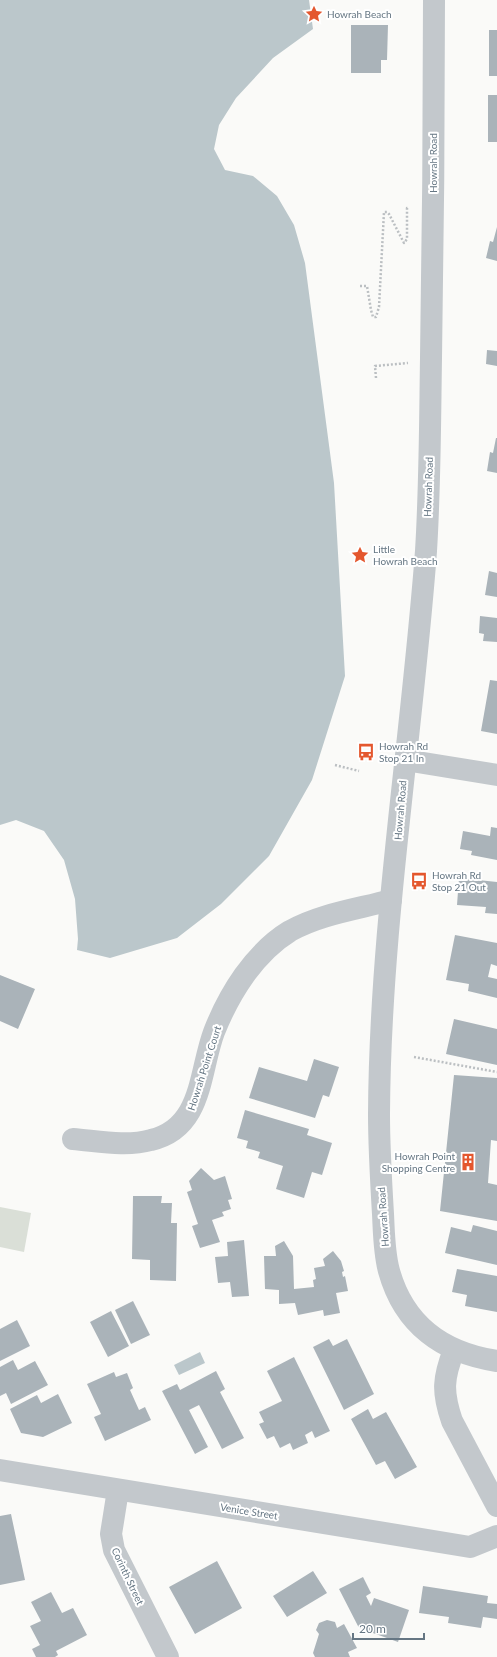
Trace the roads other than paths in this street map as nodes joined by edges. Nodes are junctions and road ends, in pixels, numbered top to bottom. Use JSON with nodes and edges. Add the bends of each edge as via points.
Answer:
{"nodes":[{"id":1,"x":434,"y":0,"type":"edge"},
{"id":2,"x":405,"y":760,"type":"junction"},
{"id":3,"x":497,"y":775,"type":"edge"},
{"id":4,"x":391,"y":900,"type":"junction"},
{"id":5,"x":73,"y":1139,"type":"dead end"},
{"id":6,"x":454,"y":1350,"type":"junction"},
{"id":7,"x":497,"y":1361,"type":"edge"},
{"id":8,"x":0,"y":1470,"type":"edge"},
{"id":9,"x":118,"y":1490,"type":"junction"},
{"id":10,"x":497,"y":1506,"type":"edge"},
{"id":11,"x":497,"y":1536,"type":"edge"},
{"id":12,"x":168,"y":1657,"type":"edge"}],
"edges":[{"from":1,"to":2,"type":"street","name":"Howrah Road","via":[[433,229],[426,550]]},
{"from":2,"to":3,"type":"street"},
{"from":2,"to":4,"type":"street","name":"Howrah Road"},
{"from":4,"to":5,"type":"street","name":"Howrah Point Court","via":[[318,919],[290,932],[270,947],[253,965],[237,987],[217,1027],[190,1112],[181,1124],[152,1140],[126,1143]]},
{"from":4,"to":6,"type":"street","name":"Howrah Road","via":[[380,1063],[379,1146],[388,1266],[402,1304],[412,1318],[432,1338]]},
{"from":6,"to":7,"type":"street","name":"Howrah Road"},
{"from":6,"to":10,"type":"street","via":[[444,1381],[448,1409],[452,1422]]},
{"from":8,"to":9,"type":"street","name":"Venice Street"},
{"from":9,"to":11,"type":"street","name":"Venice Street","via":[[470,1546]]},
{"from":9,"to":12,"type":"street","name":"Corinth Street","via":[[111,1534],[114,1550]]}]}
